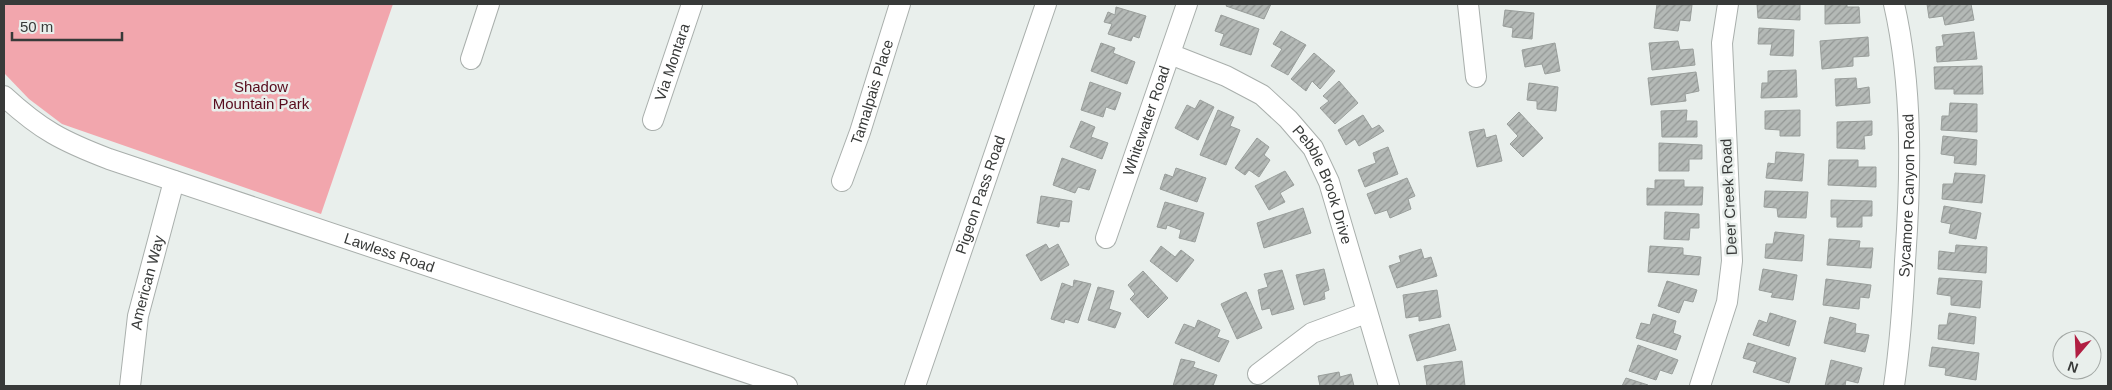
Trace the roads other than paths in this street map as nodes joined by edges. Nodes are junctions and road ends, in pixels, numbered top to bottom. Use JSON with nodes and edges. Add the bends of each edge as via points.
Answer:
{"nodes":[{"id":1,"x":489,"y":4,"type":"edge"},
{"id":2,"x":692,"y":4,"type":"edge"},
{"id":3,"x":900,"y":4,"type":"edge"},
{"id":4,"x":1046,"y":4,"type":"edge"},
{"id":5,"x":1187,"y":4,"type":"edge"},
{"id":6,"x":1468,"y":4,"type":"edge"},
{"id":7,"x":1728,"y":4,"type":"edge"},
{"id":8,"x":1894,"y":4,"type":"edge"},
{"id":9,"x":1170,"y":54,"type":"junction"},
{"id":10,"x":471,"y":59,"type":"dead end"},
{"id":11,"x":1476,"y":77,"type":"dead end"},
{"id":12,"x":4,"y":96,"type":"edge"},
{"id":13,"x":653,"y":120,"type":"dead end"},
{"id":14,"x":174,"y":181,"type":"junction"},
{"id":15,"x":842,"y":181,"type":"dead end"},
{"id":16,"x":1106,"y":238,"type":"dead end"},
{"id":17,"x":1366,"y":313,"type":"junction"},
{"id":18,"x":1258,"y":374,"type":"dead end"},
{"id":19,"x":779,"y":385,"type":"edge"},
{"id":20,"x":130,"y":386,"type":"edge"},
{"id":21,"x":915,"y":386,"type":"edge"},
{"id":22,"x":1389,"y":386,"type":"edge"},
{"id":23,"x":1700,"y":386,"type":"edge"},
{"id":24,"x":1894,"y":386,"type":"edge"}],
"edges":[{"from":1,"to":10,"type":"street"},
{"from":2,"to":13,"type":"street","name":"Via Montara"},
{"from":3,"to":15,"type":"street","name":"Tamalpais Place"},
{"from":4,"to":21,"type":"street","name":"Pigeon Pass Road"},
{"from":5,"to":9,"type":"street","name":"Whitewater Road"},
{"from":6,"to":11,"type":"street"},
{"from":7,"to":23,"type":"street","name":"Deer Creek Road","via":[[1722,43],[1732,261],[1727,302]]},
{"from":8,"to":24,"type":"street","name":"Sycamore Canyon Road","via":[[1906,93],[1910,192],[1900,346]]},
{"from":9,"to":16,"type":"street","name":"Whitewater Road"},
{"from":9,"to":17,"type":"street","name":"Pebble Brook Drive","via":[[1226,76],[1262,95],[1313,148],[1329,182]]},
{"from":12,"to":14,"type":"street","name":"Lawless Road","via":[[33,123],[66,143]]},
{"from":14,"to":19,"type":"street","name":"Lawless Road"},
{"from":14,"to":20,"type":"street","name":"American Way","via":[[138,316]]},
{"from":17,"to":18,"type":"street","via":[[1312,333]]},
{"from":17,"to":22,"type":"street","name":"Pebble Brook Drive"}]}
